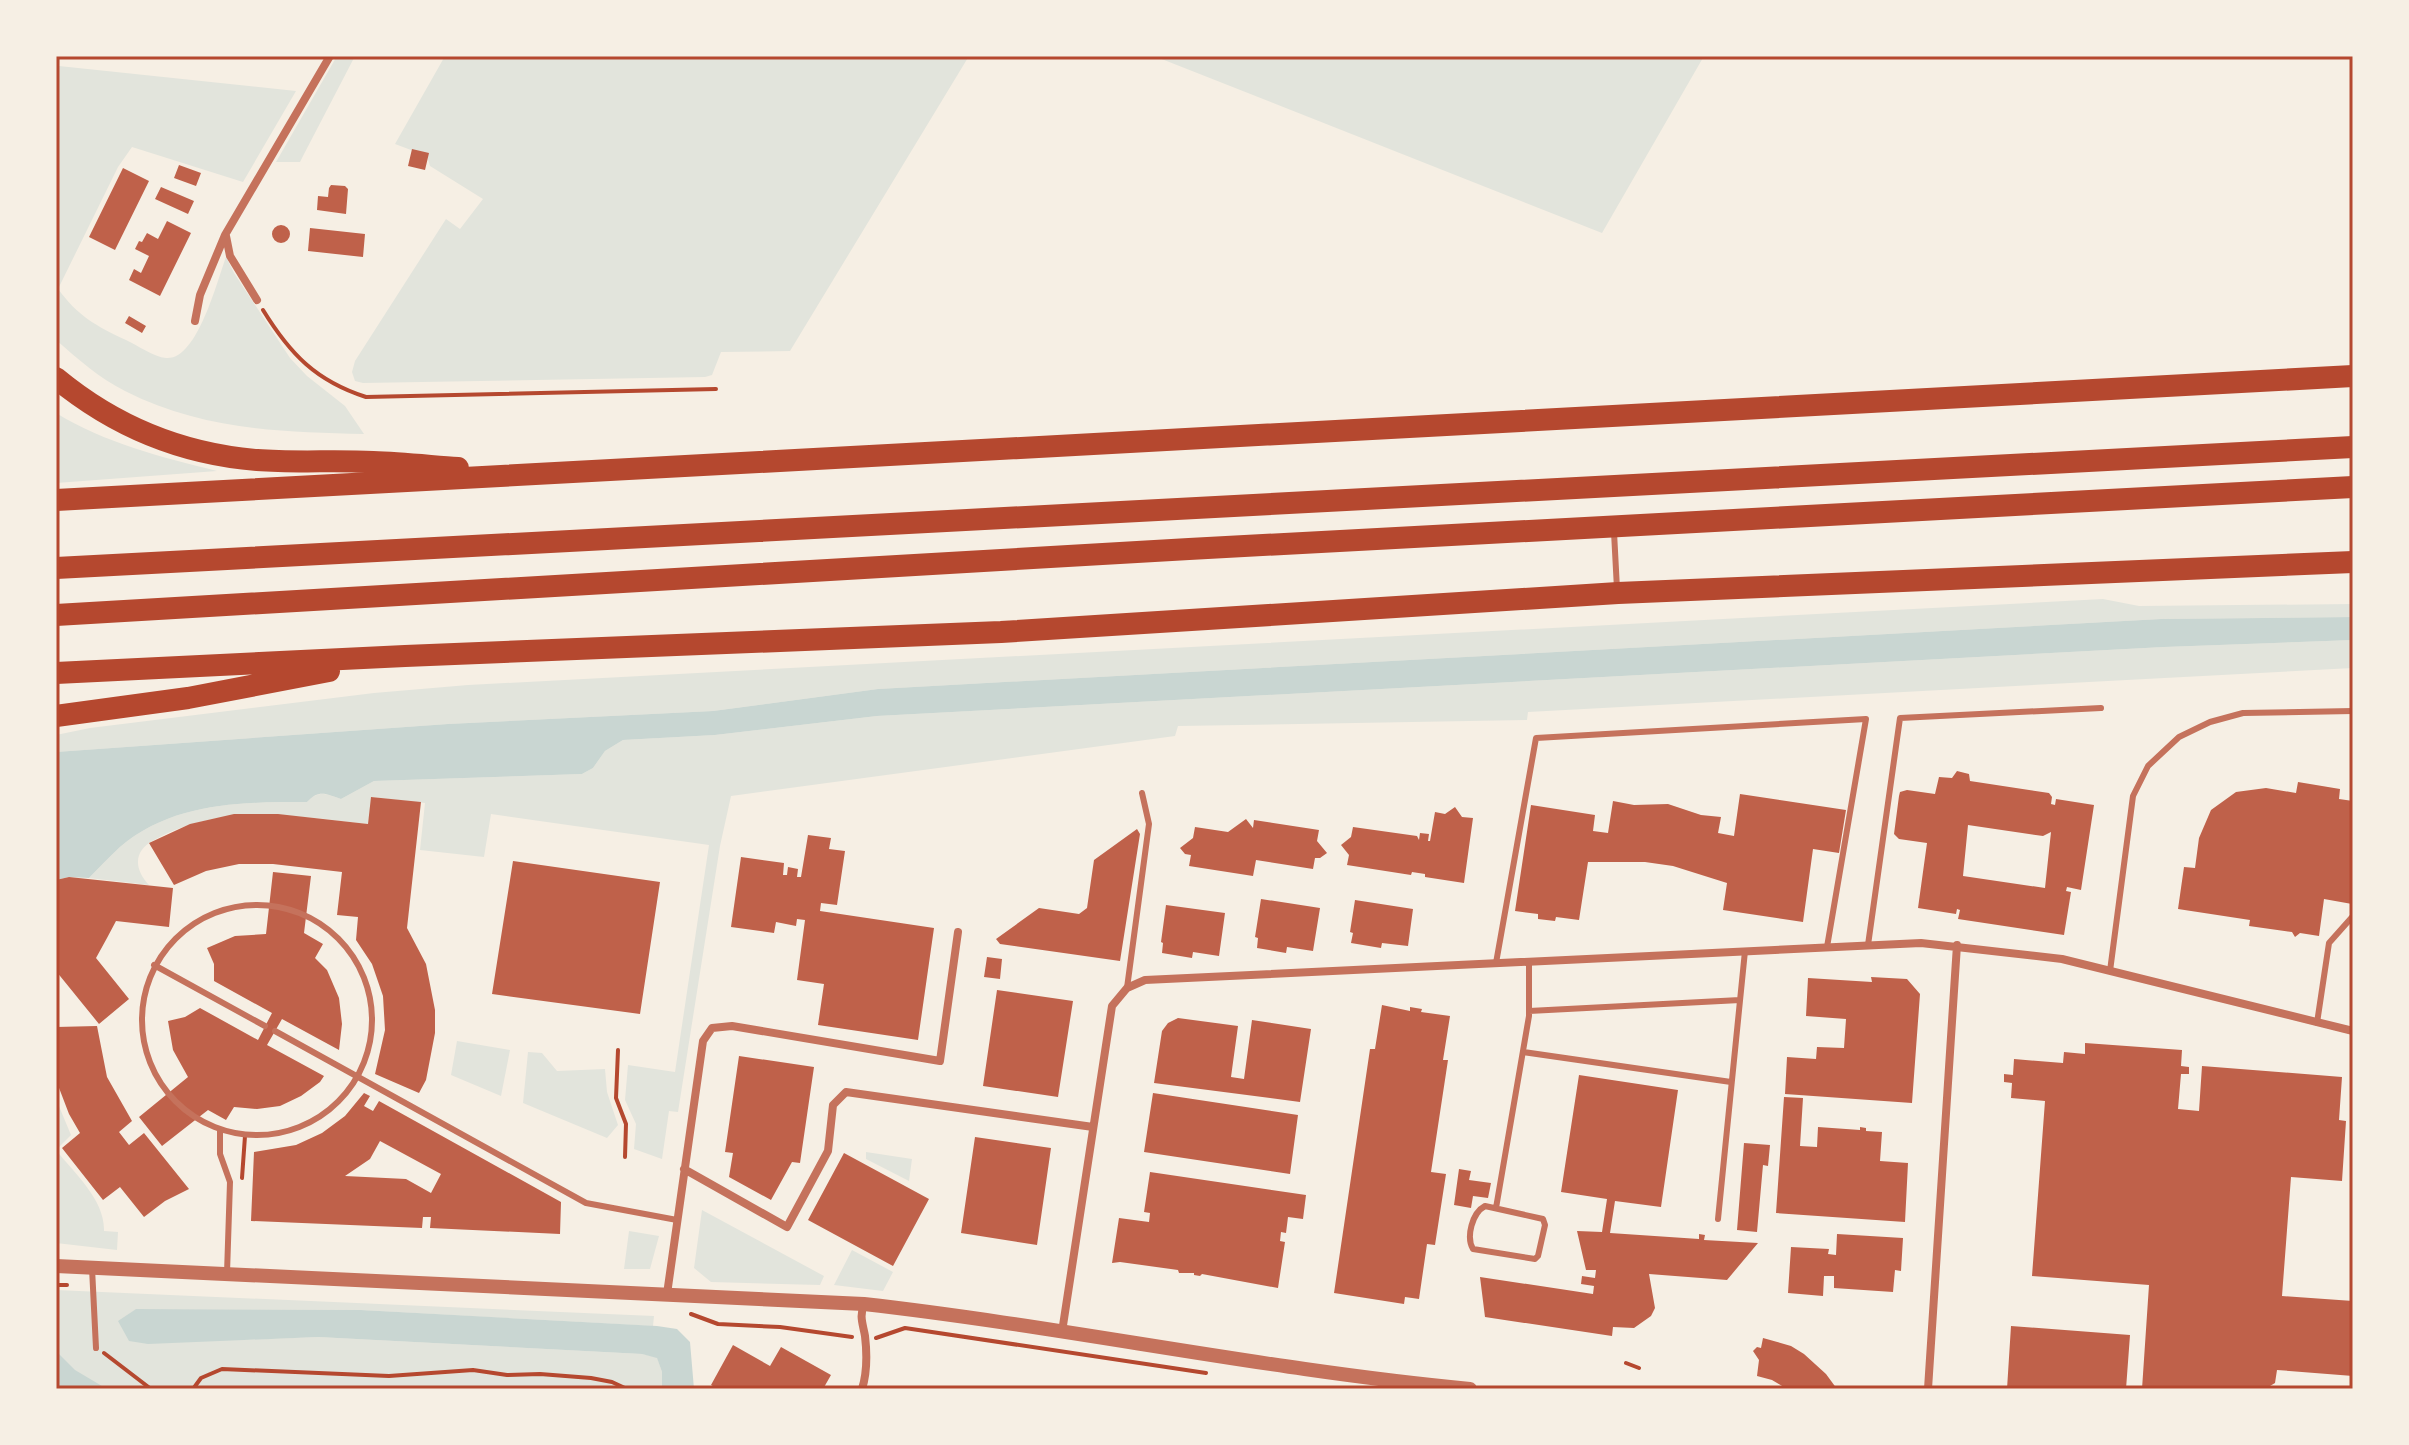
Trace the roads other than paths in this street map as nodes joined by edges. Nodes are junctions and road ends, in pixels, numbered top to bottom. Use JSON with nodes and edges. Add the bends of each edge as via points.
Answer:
{"nodes":[{"id":1,"x":330,"y":56,"type":"edge"},
{"id":2,"x":225,"y":235,"type":"junction"},
{"id":3,"x":257,"y":300,"type":"road end"},
{"id":4,"x":195,"y":321,"type":"dead end"},
{"id":5,"x":2353,"y":376,"type":"edge"},
{"id":6,"x":56,"y":378,"type":"edge"},
{"id":7,"x":2353,"y":447,"type":"edge"},
{"id":8,"x":547,"y":476,"type":"junction"},
{"id":9,"x":2353,"y":487,"type":"edge"},
{"id":10,"x":56,"y":500,"type":"edge"},
{"id":11,"x":1614,"y":528,"type":"junction"},
{"id":12,"x":2353,"y":562,"type":"edge"},
{"id":13,"x":56,"y":568,"type":"edge"},
{"id":14,"x":1618,"y":593,"type":"junction"},
{"id":15,"x":56,"y":615,"type":"edge"},
{"id":16,"x":405,"y":656,"type":"junction"},
{"id":17,"x":56,"y":673,"type":"edge"},
{"id":18,"x":2101,"y":708,"type":"dead end"},
{"id":19,"x":2353,"y":711,"type":"edge"},
{"id":20,"x":56,"y":716,"type":"edge"},
{"id":21,"x":1142,"y":793,"type":"dead end"},
{"id":22,"x":2353,"y":916,"type":"edge"},
{"id":23,"x":958,"y":932,"type":"dead end"},
{"id":24,"x":1868,"y":945,"type":"junction"},
{"id":25,"x":1957,"y":945,"type":"junction"},
{"id":26,"x":1827,"y":947,"type":"junction"},
{"id":27,"x":1745,"y":951,"type":"junction"},
{"id":28,"x":1529,"y":961,"type":"junction"},
{"id":29,"x":1496,"y":963,"type":"junction"},
{"id":30,"x":154,"y":965,"type":"junction"},
{"id":31,"x":2110,"y":971,"type":"junction"},
{"id":32,"x":1127,"y":988,"type":"junction"},
{"id":33,"x":1740,"y":1000,"type":"junction"},
{"id":34,"x":1529,"y":1011,"type":"junction"},
{"id":35,"x":2317,"y":1023,"type":"junction"},
{"id":36,"x":265,"y":1026,"type":"dead end"},
{"id":37,"x":275,"y":1031,"type":"dead end"},
{"id":38,"x":2353,"y":1031,"type":"edge"},
{"id":39,"x":1523,"y":1052,"type":"junction"},
{"id":40,"x":357,"y":1077,"type":"junction"},
{"id":41,"x":1731,"y":1082,"type":"junction"},
{"id":42,"x":1093,"y":1127,"type":"junction"},
{"id":43,"x":220,"y":1130,"type":"junction"},
{"id":44,"x":684,"y":1169,"type":"junction"},
{"id":45,"x":1496,"y":1208,"type":"junction"},
{"id":46,"x":1718,"y":1219,"type":"dead end"},
{"id":47,"x":677,"y":1220,"type":"junction"},
{"id":48,"x":56,"y":1266,"type":"edge"},
{"id":49,"x":92,"y":1268,"type":"junction"},
{"id":50,"x":227,"y":1273,"type":"junction"},
{"id":51,"x":667,"y":1294,"type":"junction"},
{"id":52,"x":864,"y":1304,"type":"junction"},
{"id":53,"x":1062,"y":1332,"type":"junction"},
{"id":54,"x":96,"y":1348,"type":"road end"},
{"id":55,"x":862,"y":1389,"type":"edge"},
{"id":56,"x":1470,"y":1389,"type":"edge"},
{"id":57,"x":1928,"y":1389,"type":"edge"}],
"edges":[{"from":1,"to":2,"type":"street"},
{"from":2,"to":3,"type":"street","via":[[230,256]]},
{"from":2,"to":4,"type":"street"},
{"from":5,"to":8,"type":"highway"},
{"from":6,"to":8,"type":"highway","via":[[100,411],[146,435],[215,454]]},
{"from":7,"to":13,"type":"highway"},
{"from":8,"to":10,"type":"highway"},
{"from":9,"to":11,"type":"highway"},
{"from":11,"to":14,"type":"lane"},
{"from":11,"to":15,"type":"highway"},
{"from":12,"to":14,"type":"highway"},
{"from":14,"to":16,"type":"highway","via":[[1001,632]]},
{"from":16,"to":17,"type":"highway"},
{"from":16,"to":20,"type":"highway","via":[[188,698]]},
{"from":18,"to":24,"type":"lane","via":[[1900,718]]},
{"from":19,"to":31,"type":"lane","via":[[2243,713],[2179,737],[2148,766],[2133,796]]},
{"from":21,"to":32,"type":"lane","via":[[1149,824]]},
{"from":22,"to":35,"type":"lane","via":[[2329,943]]},
{"from":23,"to":44,"type":"street","via":[[940,1061],[732,1026],[712,1028],[703,1041]]},
{"from":24,"to":25,"type":"street"},
{"from":24,"to":26,"type":"street"},
{"from":25,"to":31,"type":"street"},
{"from":25,"to":57,"type":"street"},
{"from":26,"to":27,"type":"street"},
{"from":26,"to":29,"type":"lane","via":[[1866,719],[1536,738]]},
{"from":27,"to":28,"type":"street"},
{"from":27,"to":33,"type":"lane"},
{"from":28,"to":29,"type":"street"},
{"from":28,"to":34,"type":"lane"},
{"from":29,"to":32,"type":"street","via":[[1145,980]]},
{"from":30,"to":36,"type":"lane"},
{"from":30,"to":40,"type":"lane","via":[[175,937],[203,917],[235,906],[269,904],[305,914],[332,932],[353,956],[367,984],[373,1016],[369,1048]]},
{"from":30,"to":43,"type":"lane","via":[[143,997],[141,1031],[149,1065],[167,1094],[195,1119]]},
{"from":31,"to":35,"type":"street"},
{"from":32,"to":42,"type":"street","via":[[1112,1006]]},
{"from":33,"to":34,"type":"lane"},
{"from":33,"to":41,"type":"lane"},
{"from":34,"to":39,"type":"lane"},
{"from":35,"to":38,"type":"street"},
{"from":37,"to":40,"type":"lane"},
{"from":39,"to":41,"type":"lane"},
{"from":39,"to":45,"type":"lane"},
{"from":40,"to":43,"type":"lane","via":[[337,1104],[310,1123],[278,1134],[245,1136]]},
{"from":40,"to":47,"type":"lane","via":[[586,1203]]},
{"from":41,"to":46,"type":"lane"},
{"from":42,"to":44,"type":"street","via":[[846,1092],[833,1105],[828,1151],[787,1227]]},
{"from":42,"to":53,"type":"street"},
{"from":43,"to":50,"type":"lane","via":[[220,1154],[230,1182]]},
{"from":44,"to":47,"type":"street"},
{"from":45,"to":45,"type":"lane","via":[[1545,1221],[1541,1252],[1535,1259],[1471,1247],[1476,1214],[1485,1206]]},
{"from":47,"to":51,"type":"street"},
{"from":48,"to":49,"type":"street"},
{"from":49,"to":50,"type":"street"},
{"from":49,"to":54,"type":"lane"},
{"from":50,"to":51,"type":"street"},
{"from":51,"to":52,"type":"street"},
{"from":52,"to":53,"type":"street"},
{"from":52,"to":55,"type":"street"},
{"from":53,"to":56,"type":"street"}]}
